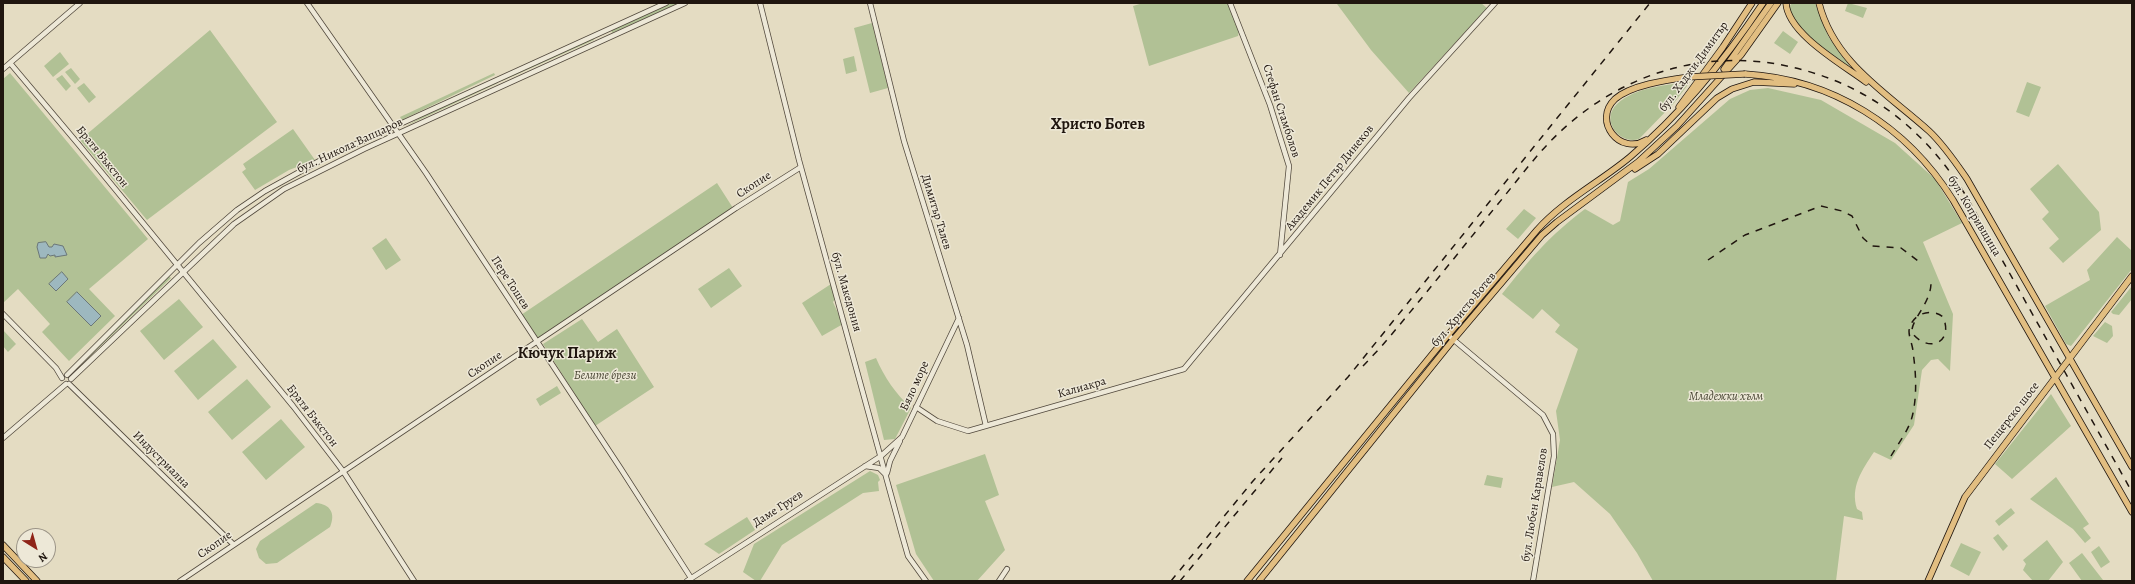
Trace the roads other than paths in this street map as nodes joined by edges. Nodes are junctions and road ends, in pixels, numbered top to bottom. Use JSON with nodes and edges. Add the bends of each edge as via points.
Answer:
{"nodes":[{"id":1,"x":80,"y":3,"type":"edge"},
{"id":2,"x":307,"y":3,"type":"edge"},
{"id":3,"x":666,"y":3,"type":"edge"},
{"id":4,"x":685,"y":3,"type":"edge"},
{"id":5,"x":760,"y":3,"type":"edge"},
{"id":6,"x":870,"y":3,"type":"edge"},
{"id":7,"x":1230,"y":3,"type":"edge"},
{"id":8,"x":1495,"y":3,"type":"edge"},
{"id":9,"x":1751,"y":3,"type":"edge"},
{"id":10,"x":1763,"y":3,"type":"edge"},
{"id":11,"x":1771,"y":3,"type":"edge"},
{"id":12,"x":1778,"y":3,"type":"edge"},
{"id":13,"x":1786,"y":3,"type":"edge"},
{"id":14,"x":1819,"y":3,"type":"edge"},
{"id":15,"x":10,"y":63,"type":"junction"},
{"id":16,"x":3,"y":69,"type":"edge"},
{"id":17,"x":1715,"y":83,"type":"junction"},
{"id":18,"x":1805,"y":85,"type":"junction"},
{"id":19,"x":1893,"y":103,"type":"junction"},
{"id":20,"x":1667,"y":123,"type":"junction"},
{"id":21,"x":393,"y":126,"type":"junction"},
{"id":22,"x":399,"y":133,"type":"junction"},
{"id":23,"x":1656,"y":133,"type":"junction"},
{"id":24,"x":801,"y":167,"type":"junction"},
{"id":25,"x":791,"y":172,"type":"junction"},
{"id":26,"x":804,"y":177,"type":"junction"},
{"id":27,"x":1619,"y":178,"type":"junction"},
{"id":28,"x":1280,"y":255,"type":"junction"},
{"id":29,"x":177,"y":265,"type":"junction"},
{"id":30,"x":183,"y":272,"type":"junction"},
{"id":31,"x":2132,"y":276,"type":"edge"},
{"id":32,"x":3,"y":314,"type":"edge"},
{"id":33,"x":959,"y":318,"type":"junction"},
{"id":34,"x":1448,"y":335,"type":"junction"},
{"id":35,"x":1453,"y":340,"type":"junction"},
{"id":36,"x":537,"y":342,"type":"junction"},
{"id":37,"x":2069,"y":357,"type":"junction"},
{"id":38,"x":1184,"y":369,"type":"joint"},
{"id":39,"x":2055,"y":379,"type":"junction"},
{"id":40,"x":67,"y":380,"type":"junction"},
{"id":41,"x":916,"y":407,"type":"junction"},
{"id":42,"x":986,"y":426,"type":"junction"},
{"id":43,"x":902,"y":437,"type":"junction"},
{"id":44,"x":3,"y":438,"type":"edge"},
{"id":45,"x":882,"y":456,"type":"junction"},
{"id":46,"x":864,"y":466,"type":"junction"},
{"id":47,"x":2132,"y":466,"type":"edge"},
{"id":48,"x":343,"y":471,"type":"junction"},
{"id":49,"x":886,"y":475,"type":"junction"},
{"id":50,"x":2132,"y":512,"type":"edge"},
{"id":51,"x":233,"y":544,"type":"junction"},
{"id":52,"x":3,"y":545,"type":"edge"},
{"id":53,"x":3,"y":557,"type":"edge"},
{"id":54,"x":1007,"y":569,"type":"dead end"},
{"id":55,"x":689,"y":580,"type":"edge"},
{"id":56,"x":26,"y":581,"type":"edge"},
{"id":57,"x":37,"y":581,"type":"edge"},
{"id":58,"x":180,"y":581,"type":"edge"},
{"id":59,"x":414,"y":581,"type":"edge"},
{"id":60,"x":926,"y":581,"type":"edge"},
{"id":61,"x":999,"y":581,"type":"edge"},
{"id":62,"x":1247,"y":581,"type":"edge"},
{"id":63,"x":1259,"y":581,"type":"edge"},
{"id":64,"x":1533,"y":581,"type":"edge"},
{"id":65,"x":1928,"y":581,"type":"edge"}],
"edges":[{"from":1,"to":15,"type":"street"},
{"from":2,"to":21,"type":"street","name":"Пере Тошев"},
{"from":3,"to":21,"type":"street","name":"бул. Никола Вапцаров"},
{"from":4,"to":22,"type":"street","name":"бул. Никола Вапцаров"},
{"from":5,"to":24,"type":"street","name":"бул. Македония"},
{"from":6,"to":33,"type":"street","name":"Димитър Талев","via":[[904,141]]},
{"from":7,"to":28,"type":"street","name":"Стефан Стамболов","via":[[1270,105],[1289,166]]},
{"from":8,"to":28,"type":"street","name":"Академик Петър Динеков","via":[[1431,72]]},
{"from":9,"to":20,"type":"main road","name":"бул. Хаджи Димитър","via":[[1723,47]]},
{"from":10,"to":20,"type":"main road","via":[[1704,83]]},
{"from":11,"to":17,"type":"main road"},
{"from":12,"to":17,"type":"main road","via":[[1749,45]]},
{"from":13,"to":19,"type":"main road","via":[[1791,22],[1801,34]]},
{"from":14,"to":19,"type":"main road","name":"бул. Копривщица","via":[[1829,29],[1845,55],[1858,71]]},
{"from":15,"to":16,"type":"street"},
{"from":15,"to":29,"type":"street","name":"Братя Бъкстон"},
{"from":17,"to":27,"type":"main road","name":"бул. Христо Ботев","via":[[1677,126]]},
{"from":18,"to":23,"type":"main road","name":"бул. Копривщица","bridge":true,"via":[[1773,76],[1745,74],[1688,77],[1658,82],[1616,98],[1607,117],[1607,125],[1614,137],[1635,145]]},
{"from":18,"to":27,"type":"main road","via":[[1758,82],[1732,89],[1717,98],[1658,154]]},
{"from":18,"to":39,"type":"main road","name":"бул. Копривщица","via":[[1831,93],[1865,110],[1896,132],[1927,162],[1953,200]]},
{"from":19,"to":37,"type":"main road","name":"бул. Копривщица","via":[[1930,132],[1952,157]]},
{"from":20,"to":23,"type":"main road","name":"бул. Христо Ботев"},
{"from":21,"to":22,"type":"street","name":"Пере Тошев"},
{"from":21,"to":29,"type":"street","name":"бул. Никола Вапцаров","via":[[265,191],[222,223]]},
{"from":22,"to":30,"type":"street","name":"бул. Никола Вапцаров","via":[[271,197],[234,224]]},
{"from":22,"to":36,"type":"street","name":"Пере Тошев"},
{"from":23,"to":34,"type":"main road","name":"бул. Христо Ботев","via":[[1629,158],[1546,220]]},
{"from":24,"to":25,"type":"street","name":"Скопие"},
{"from":24,"to":26,"type":"street","name":"бул. Македония"},
{"from":25,"to":26,"type":"street"},
{"from":25,"to":36,"type":"street","name":"Скопие"},
{"from":26,"to":45,"type":"street","name":"бул. Македония"},
{"from":27,"to":35,"type":"main road","name":"бул. Христо Ботев","via":[[1549,228]]},
{"from":28,"to":38,"type":"street","name":"Академик Петър Динеков"},
{"from":29,"to":30,"type":"street","name":"Братя Бъкстон"},
{"from":29,"to":40,"type":"street","name":"бул. Никола Вапцаров"},
{"from":30,"to":40,"type":"street","name":"бул. Никола Вапцаров"},
{"from":30,"to":48,"type":"street","name":"Братя Бъкстон"},
{"from":31,"to":37,"type":"main road","name":"Пещерско шосе"},
{"from":32,"to":40,"type":"street","name":"Индустриална"},
{"from":33,"to":41,"type":"street","name":"Бяло море"},
{"from":33,"to":42,"type":"street","name":"Димитър Талев"},
{"from":34,"to":35,"type":"street","name":"бул. Любен Каравелов"},
{"from":34,"to":62,"type":"main road","name":"бул. Христо Ботев"},
{"from":35,"to":63,"type":"main road","name":"бул. Христо Ботев"},
{"from":35,"to":64,"type":"street","name":"бул. Любен Каравелов","via":[[1543,415],[1553,434],[1554,456]]},
{"from":36,"to":48,"type":"street","name":"Скопие"},
{"from":36,"to":55,"type":"street","name":"Пере Тошев"},
{"from":37,"to":39,"type":"main road","name":"Пещерско шосе"},
{"from":37,"to":47,"type":"main road","name":"бул. Копривщица"},
{"from":38,"to":42,"type":"street","name":"Калиакра"},
{"from":39,"to":50,"type":"main road","name":"бул. Копривщица"},
{"from":39,"to":65,"type":"main road","name":"Пещерско шосе","via":[[1965,497]]},
{"from":40,"to":44,"type":"street","name":"бул. Никола Вапцаров"},
{"from":40,"to":51,"type":"street","name":"Индустриална"},
{"from":41,"to":42,"type":"street","name":"Калиакра","via":[[937,421],[968,431]]},
{"from":41,"to":43,"type":"street","name":"Бяло море"},
{"from":43,"to":45,"type":"street","name":"Бяло море"},
{"from":43,"to":49,"type":"street"},
{"from":45,"to":46,"type":"street","name":"Даме Груев"},
{"from":45,"to":49,"type":"street","name":"бул. Македония"},
{"from":46,"to":49,"type":"street","via":[[879,468]]},
{"from":46,"to":55,"type":"street","name":"Даме Груев"},
{"from":48,"to":51,"type":"street","name":"Скопие"},
{"from":48,"to":59,"type":"street","name":"Братя Бъкстон"},
{"from":49,"to":60,"type":"street","name":"бул. Македония","via":[[908,556]]},
{"from":51,"to":58,"type":"street","name":"Скопие"},
{"from":52,"to":57,"type":"main road"},
{"from":53,"to":56,"type":"main road"},
{"from":54,"to":61,"type":"street"}]}
